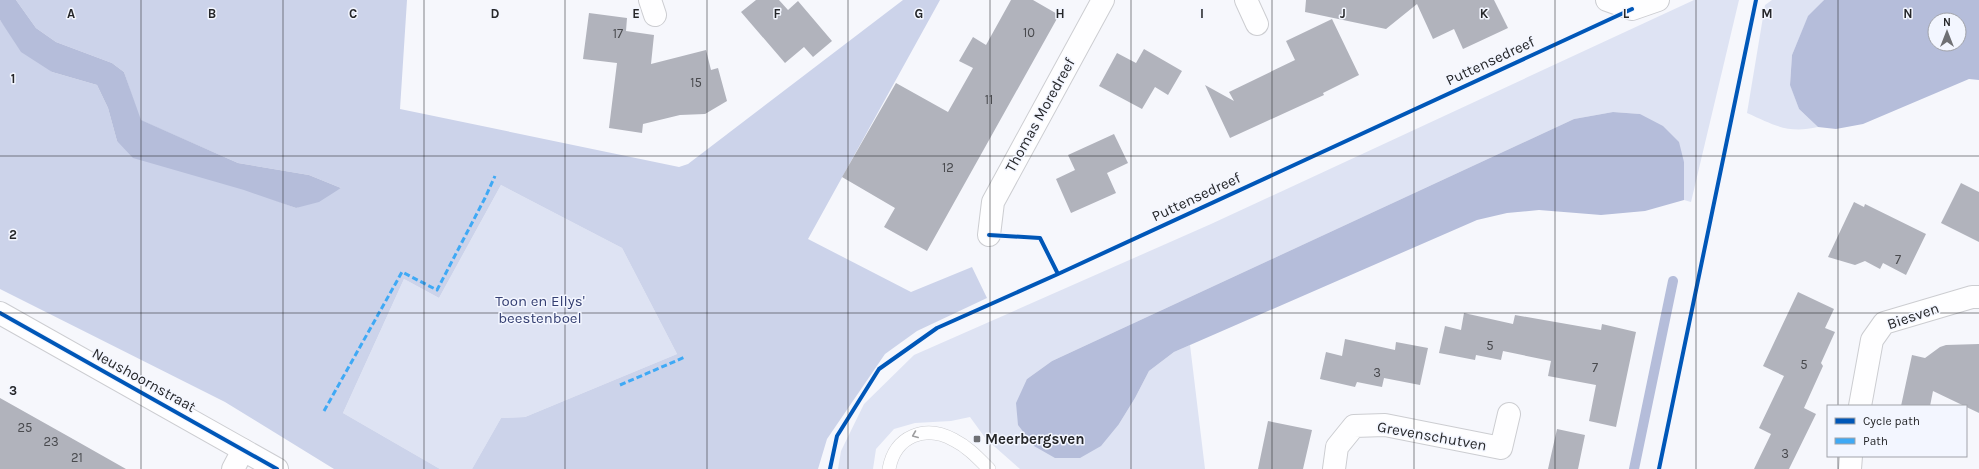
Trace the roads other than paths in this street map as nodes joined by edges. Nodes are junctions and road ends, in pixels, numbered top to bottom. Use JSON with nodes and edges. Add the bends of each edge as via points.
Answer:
{"nodes":[{"id":1,"x":1103,"y":0,"type":"edge"},
{"id":2,"x":1246,"y":0,"type":"edge"},
{"id":3,"x":1607,"y":0,"type":"edge"},
{"id":4,"x":1658,"y":0,"type":"edge"},
{"id":5,"x":1257,"y":24,"type":"dead end"},
{"id":6,"x":989,"y":235,"type":"dead end"},
{"id":7,"x":1979,"y":297,"type":"edge"},
{"id":8,"x":0,"y":312,"type":"edge"},
{"id":9,"x":1860,"y":405,"type":"edge"},
{"id":10,"x":1509,"y":414,"type":"dead end"},
{"id":11,"x":243,"y":450,"type":"junction"},
{"id":12,"x":1851,"y":457,"type":"edge"},
{"id":13,"x":233,"y":469,"type":"edge"},
{"id":14,"x":277,"y":469,"type":"edge"},
{"id":15,"x":889,"y":469,"type":"edge"},
{"id":16,"x":989,"y":469,"type":"edge"},
{"id":17,"x":1334,"y":469,"type":"edge"},
{"id":18,"x":1850,"y":469,"type":"edge"}],
"edges":[{"from":1,"to":6,"type":"street","name":"Thomas Moredreef","via":[[993,202]]},
{"from":2,"to":5,"type":"street"},
{"from":3,"to":4,"type":"street","via":[[1632,9]]},
{"from":7,"to":9,"type":"street","name":"Biesven","via":[[1884,323],[1872,340]]},
{"from":8,"to":11,"type":"street","name":"Neushoornstraat"},
{"from":10,"to":17,"type":"street","name":"Grevenschutven","via":[[1500,448],[1385,425],[1354,426],[1338,447]]},
{"from":11,"to":13,"type":"street"},
{"from":11,"to":14,"type":"street","name":"Neushoornstraat"},
{"from":12,"to":18,"type":"street"},
{"from":16,"to":15,"type":"lane","one_way":true,"via":[[969,449],[952,439],[920,432],[907,438],[892,456]]}]}
